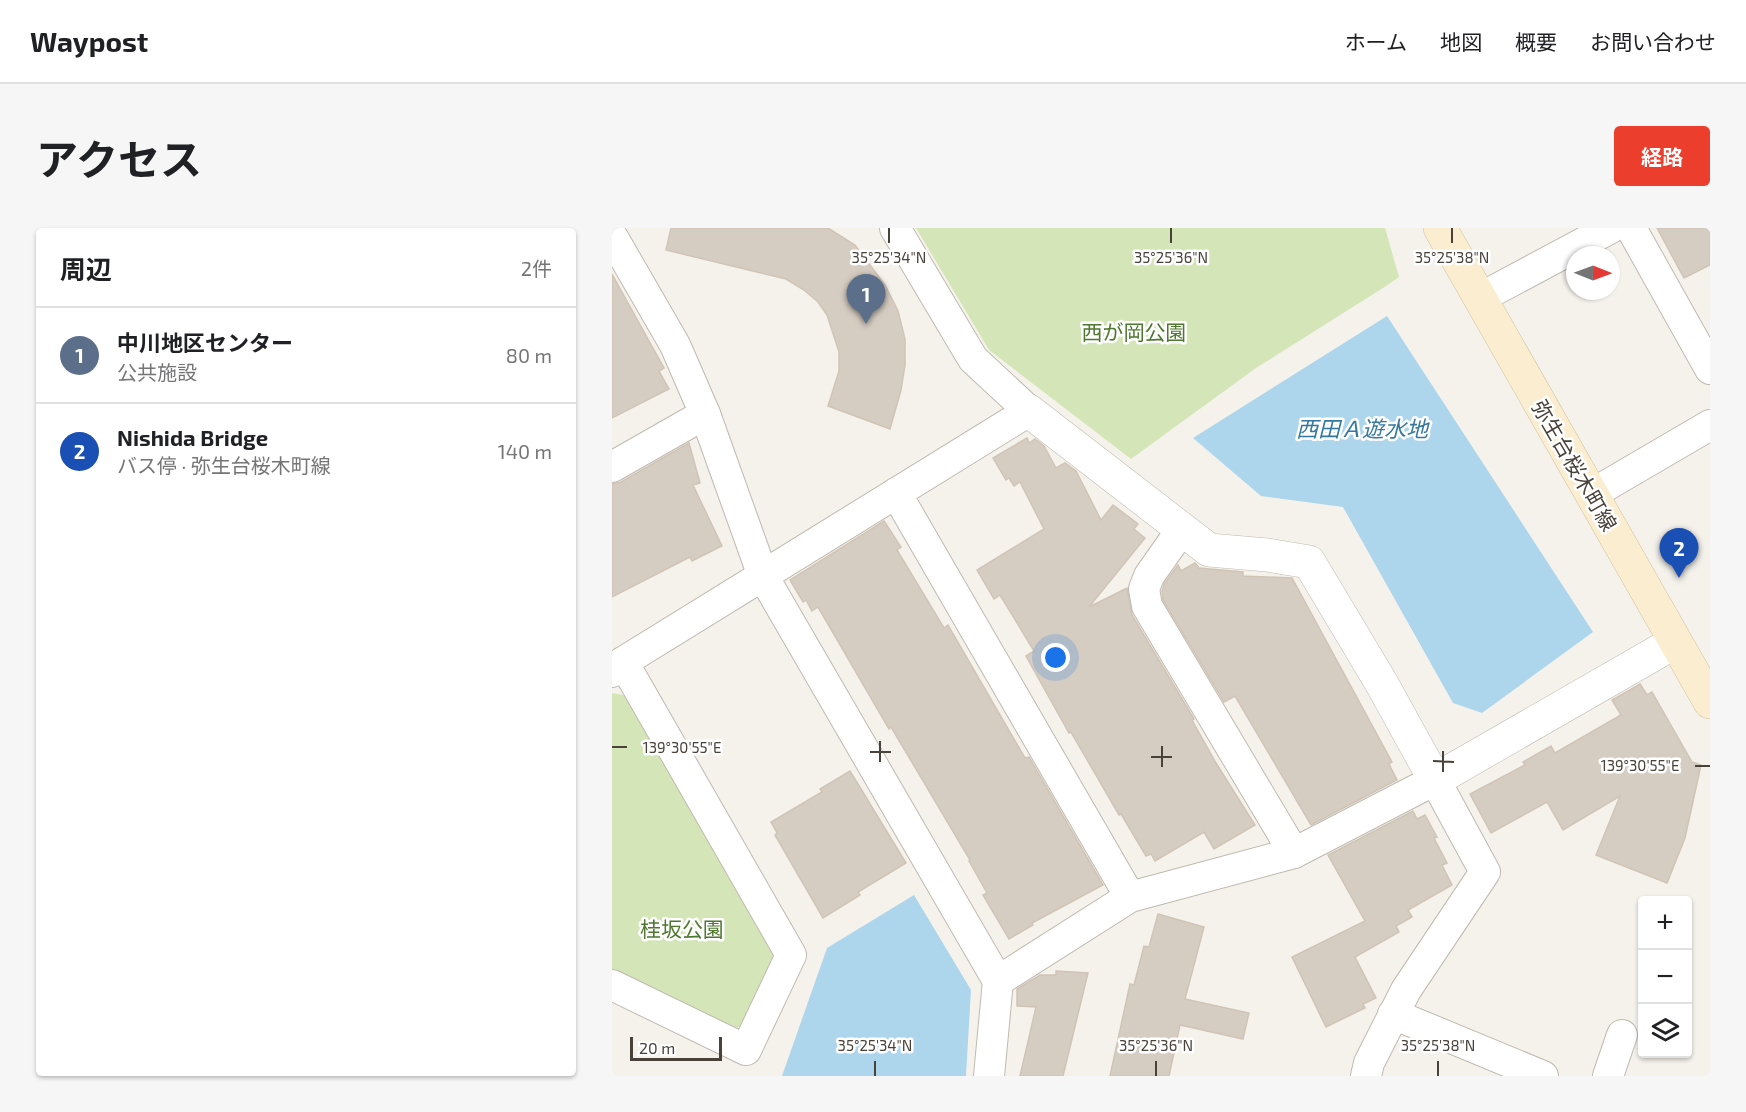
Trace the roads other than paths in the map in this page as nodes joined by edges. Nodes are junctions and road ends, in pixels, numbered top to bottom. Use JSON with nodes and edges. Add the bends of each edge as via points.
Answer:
{"nodes":[{"id":1,"x":895,"y":228,"type":"edge"},
{"id":2,"x":1440,"y":228,"type":"edge"},
{"id":3,"x":1611,"y":228,"type":"edge"},
{"id":4,"x":1631,"y":228,"type":"edge"},
{"id":5,"x":612,"y":236,"type":"edge"},
{"id":6,"x":621,"y":275,"type":"edge"},
{"id":7,"x":1480,"y":298,"type":"junction"},
{"id":8,"x":1710,"y":369,"type":"edge"},
{"id":9,"x":1029,"y":411,"type":"junction"},
{"id":10,"x":705,"y":414,"type":"junction"},
{"id":11,"x":1710,"y":425,"type":"edge"},
{"id":12,"x":612,"y":467,"type":"edge"},
{"id":13,"x":896,"y":493,"type":"junction"},
{"id":14,"x":1592,"y":494,"type":"junction"},
{"id":15,"x":1182,"y":530,"type":"junction"},
{"id":16,"x":763,"y":576,"type":"junction"},
{"id":17,"x":1675,"y":642,"type":"junction"},
{"id":18,"x":617,"y":667,"type":"edge"},
{"id":19,"x":1710,"y":702,"type":"edge"},
{"id":20,"x":1435,"y":780,"type":"junction"},
{"id":21,"x":1294,"y":853,"type":"junction"},
{"id":22,"x":1130,"y":897,"type":"junction"},
{"id":23,"x":998,"y":981,"type":"junction"},
{"id":24,"x":612,"y":985,"type":"edge"},
{"id":25,"x":1394,"y":1014,"type":"junction"},
{"id":26,"x":1622,"y":1035,"type":"dead end"},
{"id":27,"x":989,"y":1076,"type":"edge"},
{"id":28,"x":1366,"y":1076,"type":"edge"},
{"id":29,"x":1543,"y":1076,"type":"edge"},
{"id":30,"x":1608,"y":1076,"type":"edge"}],
"edges":[{"from":1,"to":9,"type":"street","via":[[973,359]]},
{"from":2,"to":7,"type":"main road","name":"弥生台桜木町線"},
{"from":3,"to":7,"type":"street"},
{"from":4,"to":8,"type":"street"},
{"from":5,"to":6,"type":"street"},
{"from":6,"to":10,"type":"street","via":[[675,345]]},
{"from":7,"to":14,"type":"main road","name":"弥生台桜木町線"},
{"from":9,"to":13,"type":"street"},
{"from":9,"to":15,"type":"street"},
{"from":10,"to":12,"type":"street"},
{"from":10,"to":16,"type":"street"},
{"from":11,"to":14,"type":"street"},
{"from":13,"to":16,"type":"street"},
{"from":13,"to":22,"type":"street"},
{"from":14,"to":17,"type":"main road","name":"弥生台桜木町線"},
{"from":15,"to":20,"type":"street","via":[[1209,550],[1309,562]]},
{"from":15,"to":21,"type":"street","via":[[1143,589],[1147,606]]},
{"from":16,"to":18,"type":"street"},
{"from":16,"to":23,"type":"street"},
{"from":17,"to":19,"type":"main road","name":"弥生台桜木町線"},
{"from":17,"to":20,"type":"street"},
{"from":18,"to":24,"type":"street","via":[[790,955],[746,1050]]},
{"from":20,"to":21,"type":"street"},
{"from":20,"to":25,"type":"street","via":[[1485,872]]},
{"from":21,"to":22,"type":"street"},
{"from":22,"to":23,"type":"street"},
{"from":23,"to":27,"type":"street"},
{"from":25,"to":28,"type":"street"},
{"from":25,"to":29,"type":"street"},
{"from":26,"to":30,"type":"street"}]}
